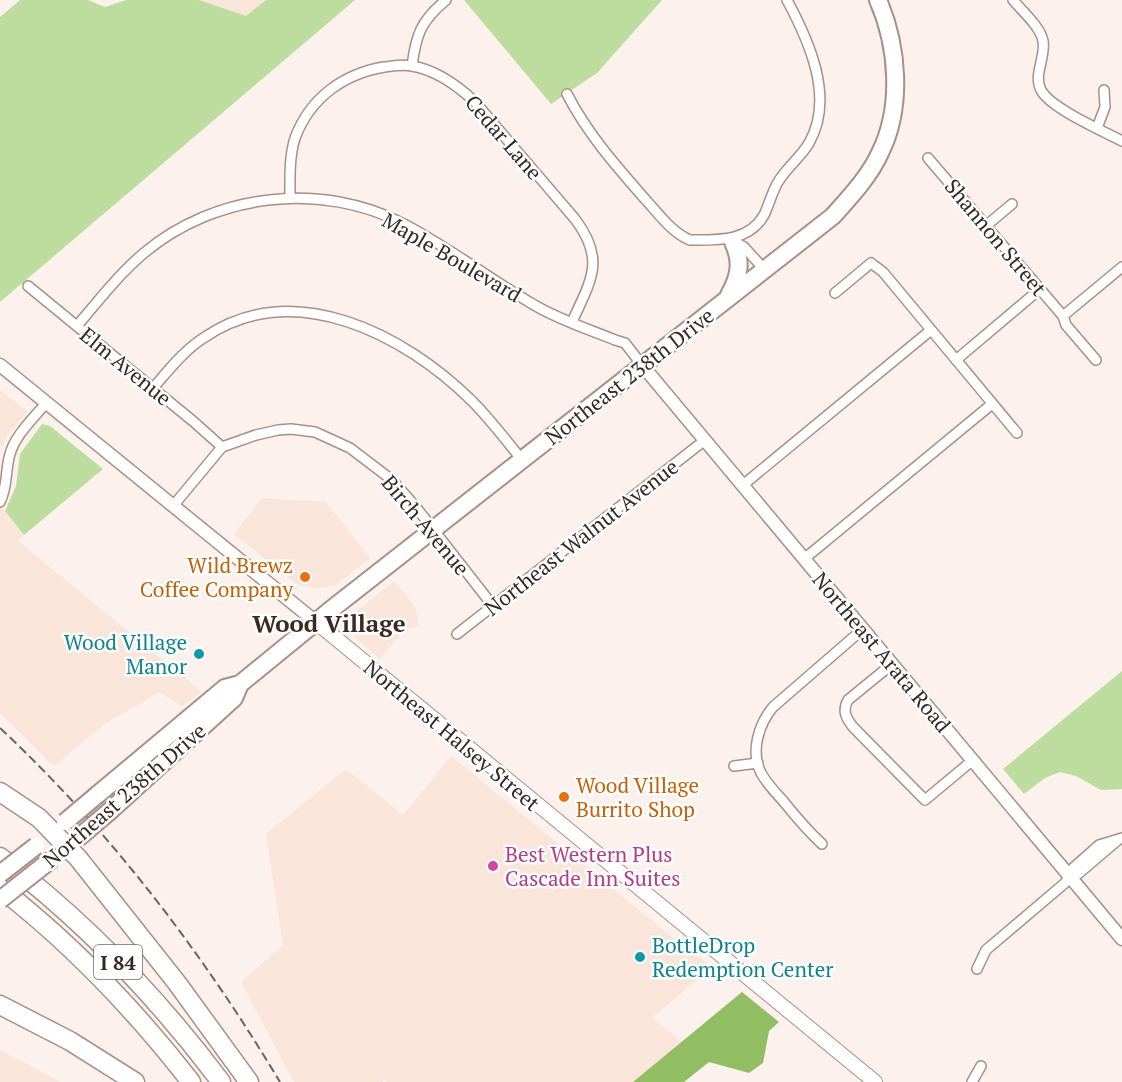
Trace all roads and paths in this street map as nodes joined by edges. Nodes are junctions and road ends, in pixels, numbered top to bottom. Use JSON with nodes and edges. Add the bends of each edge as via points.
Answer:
{"nodes":[{"id":1,"x":446,"y":0,"type":"edge"},
{"id":2,"x":787,"y":0,"type":"edge"},
{"id":3,"x":878,"y":0,"type":"edge"},
{"id":4,"x":1013,"y":0,"type":"edge"},
{"id":5,"x":412,"y":66,"type":"junction"},
{"id":6,"x":1104,"y":90,"type":"dead end"},
{"id":7,"x":567,"y":94,"type":"dead end"},
{"id":8,"x":1097,"y":128,"type":"junction"},
{"id":9,"x":1122,"y":141,"type":"edge"},
{"id":10,"x":928,"y":158,"type":"dead end"},
{"id":11,"x":290,"y":198,"type":"junction"},
{"id":12,"x":1012,"y":204,"type":"dead end"},
{"id":13,"x":987,"y":225,"type":"junction"},
{"id":14,"x":732,"y":240,"type":"junction"},
{"id":15,"x":1122,"y":267,"type":"edge"},
{"id":16,"x":765,"y":269,"type":"junction"},
{"id":17,"x":28,"y":286,"type":"dead end"},
{"id":18,"x":1040,"y":289,"type":"junction"},
{"id":19,"x":835,"y":293,"type":"dead end"},
{"id":20,"x":724,"y":300,"type":"junction"},
{"id":21,"x":1063,"y":316,"type":"junction"},
{"id":22,"x":572,"y":322,"type":"junction"},
{"id":23,"x":77,"y":326,"type":"junction"},
{"id":24,"x":931,"y":330,"type":"junction"},
{"id":25,"x":638,"y":358,"type":"junction"},
{"id":26,"x":956,"y":360,"type":"junction"},
{"id":27,"x":1096,"y":360,"type":"dead end"},
{"id":28,"x":0,"y":365,"type":"edge"},
{"id":29,"x":153,"y":388,"type":"junction"},
{"id":30,"x":46,"y":403,"type":"junction"},
{"id":31,"x":992,"y":404,"type":"junction"},
{"id":32,"x":1017,"y":433,"type":"dead end"},
{"id":33,"x":705,"y":440,"type":"junction"},
{"id":34,"x":222,"y":447,"type":"junction"},
{"id":35,"x":522,"y":460,"type":"junction"},
{"id":36,"x":743,"y":486,"type":"junction"},
{"id":37,"x":0,"y":502,"type":"edge"},
{"id":38,"x":173,"y":506,"type":"junction"},
{"id":39,"x":433,"y":530,"type":"junction"},
{"id":40,"x":804,"y":558,"type":"junction"},
{"id":41,"x":493,"y":606,"type":"junction"},
{"id":42,"x":315,"y":622,"type":"junction"},
{"id":43,"x":863,"y":629,"type":"junction"},
{"id":44,"x":457,"y":634,"type":"dead end"},
{"id":45,"x":892,"y":664,"type":"junction"},
{"id":46,"x":240,"y":684,"type":"junction"},
{"id":47,"x":973,"y":760,"type":"junction"},
{"id":48,"x":758,"y":763,"type":"junction"},
{"id":49,"x":734,"y":766,"type":"dead end"},
{"id":50,"x":0,"y":792,"type":"edge"},
{"id":51,"x":59,"y":827,"type":"junction"},
{"id":52,"x":1121,"y":840,"type":"edge"},
{"id":53,"x":73,"y":842,"type":"junction"},
{"id":54,"x":822,"y":844,"type":"dead end"},
{"id":55,"x":0,"y":857,"type":"edge"},
{"id":56,"x":0,"y":874,"type":"edge"},
{"id":57,"x":1070,"y":877,"type":"junction"},
{"id":58,"x":0,"y":888,"type":"edge"},
{"id":59,"x":0,"y":900,"type":"edge"},
{"id":60,"x":1122,"y":939,"type":"edge"},
{"id":61,"x":977,"y":969,"type":"dead end"},
{"id":62,"x":0,"y":1005,"type":"edge"},
{"id":63,"x":981,"y":1066,"type":"dead end"},
{"id":64,"x":135,"y":1082,"type":"edge"},
{"id":65,"x":191,"y":1082,"type":"edge"},
{"id":66,"x":221,"y":1082,"type":"edge"},
{"id":67,"x":249,"y":1082,"type":"edge"},
{"id":68,"x":875,"y":1082,"type":"edge"},
{"id":69,"x":972,"y":1082,"type":"edge"}],
"edges":[{"from":1,"to":5,"type":"street","via":[[422,25]]},
{"from":2,"to":14,"type":"street","via":[[813,60],[818,81],[818,122],[808,145],[776,185],[764,215]]},
{"from":3,"to":16,"type":"highway","name":"Northeast 238th Drive","via":[[895,59],[892,114],[880,154],[833,216]]},
{"from":4,"to":8,"type":"street","via":[[1043,42],[1038,76],[1041,91],[1055,105]]},
{"from":5,"to":11,"type":"street","name":"Cedar Lane","via":[[359,73],[337,84],[314,104],[293,146]]},
{"from":5,"to":22,"type":"street","name":"Cedar Lane","via":[[445,78],[468,95],[583,229],[592,250],[593,272]]},
{"from":6,"to":8,"type":"street","via":[[1105,107]]},
{"from":7,"to":14,"type":"street","via":[[604,152],[667,223],[690,240]]},
{"from":8,"to":9,"type":"street"},
{"from":10,"to":13,"type":"street","name":"Shannon Street"},
{"from":11,"to":22,"type":"street","name":"Maple Boulevard","via":[[338,202],[403,224],[538,307]]},
{"from":11,"to":23,"type":"street","name":"Maple Boulevard","via":[[231,207],[178,230],[127,269]]},
{"from":12,"to":13,"type":"street"},
{"from":13,"to":18,"type":"street","name":"Shannon Street"},
{"from":14,"to":16,"type":"street"},
{"from":14,"to":20,"type":"highway","via":[[740,261],[738,276]]},
{"from":15,"to":21,"type":"street"},
{"from":16,"to":20,"type":"highway","name":"Northeast 238th Drive"},
{"from":17,"to":23,"type":"street","name":"Elm Avenue"},
{"from":18,"to":21,"type":"street","name":"Shannon Street"},
{"from":18,"to":26,"type":"street"},
{"from":19,"to":24,"type":"street","via":[[871,263]]},
{"from":20,"to":25,"type":"highway","name":"Northeast 238th Drive"},
{"from":21,"to":27,"type":"street","name":"Shannon Street"},
{"from":22,"to":25,"type":"street","name":"Maple Boulevard","via":[[615,340]]},
{"from":23,"to":29,"type":"street","name":"Elm Avenue"},
{"from":24,"to":26,"type":"street"},
{"from":24,"to":36,"type":"street"},
{"from":25,"to":33,"type":"street","name":"Northeast Arata Road"},
{"from":25,"to":35,"type":"highway","name":"Northeast 238th Drive"},
{"from":26,"to":31,"type":"street"},
{"from":28,"to":30,"type":"street","name":"Northeast Halsey Street"},
{"from":29,"to":34,"type":"street","name":"Elm Avenue"},
{"from":29,"to":35,"type":"street","via":[[191,347],[230,323],[267,312],[319,314],[378,334],[420,358],[472,401]]},
{"from":30,"to":37,"type":"street","via":[[13,446]]},
{"from":30,"to":38,"type":"street","name":"Northeast Halsey Street"},
{"from":31,"to":32,"type":"street"},
{"from":31,"to":40,"type":"street"},
{"from":33,"to":36,"type":"street","name":"Northeast Arata Road"},
{"from":33,"to":41,"type":"street","name":"Northeast Walnut Avenue"},
{"from":34,"to":38,"type":"street"},
{"from":34,"to":39,"type":"street","name":"Birch Avenue","via":[[278,430],[326,435],[362,455],[392,480]]},
{"from":35,"to":39,"type":"highway","name":"Northeast 238th Drive"},
{"from":36,"to":40,"type":"street","name":"Northeast Arata Road"},
{"from":38,"to":42,"type":"street","name":"Northeast Halsey Street"},
{"from":39,"to":41,"type":"street","name":"Birch Avenue"},
{"from":39,"to":42,"type":"highway","name":"Northeast 238th Drive"},
{"from":40,"to":43,"type":"street","name":"Northeast Arata Road"},
{"from":41,"to":44,"type":"street","name":"Northeast Walnut Avenue"},
{"from":42,"to":46,"type":"highway","name":"Northeast 238th Drive"},
{"from":42,"to":68,"type":"main road","name":"Northeast Halsey Street"},
{"from":43,"to":45,"type":"street","name":"Northeast Arata Road"},
{"from":43,"to":48,"type":"street","via":[[767,715],[757,743]]},
{"from":45,"to":47,"type":"street","name":"Northeast Arata Road"},
{"from":45,"to":47,"type":"street","via":[[848,700],[847,718],[854,727],[925,800]]},
{"from":46,"to":51,"type":"highway","name":"Northeast 238th Drive","bridge":true,"via":[[225,688]]},
{"from":46,"to":53,"type":"highway","name":"Northeast 238th Drive","bridge":true,"via":[[234,698]]},
{"from":47,"to":57,"type":"street","name":"Northeast Arata Road"},
{"from":48,"to":49,"type":"street"},
{"from":48,"to":54,"type":"street","via":[[768,783]]},
{"from":50,"to":51,"type":"highway"},
{"from":51,"to":53,"type":"highway"},
{"from":51,"to":56,"type":"highway","name":"Northeast 238th Drive","bridge":true},
{"from":52,"to":57,"type":"street"},
{"from":53,"to":59,"type":"highway","name":"Northeast 238th Drive","bridge":true},
{"from":53,"to":67,"type":"highway"},
{"from":55,"to":66,"type":"highway","number":"I 84","via":[[107,951],[172,1020]]},
{"from":57,"to":60,"type":"street","name":"Northeast Arata Road"},
{"from":57,"to":61,"type":"street","via":[[986,950]]},
{"from":58,"to":65,"type":"highway","number":"I 84","via":[[93,971]]},
{"from":62,"to":64,"type":"highway","via":[[70,1041]]},
{"from":63,"to":69,"type":"street"}]}
